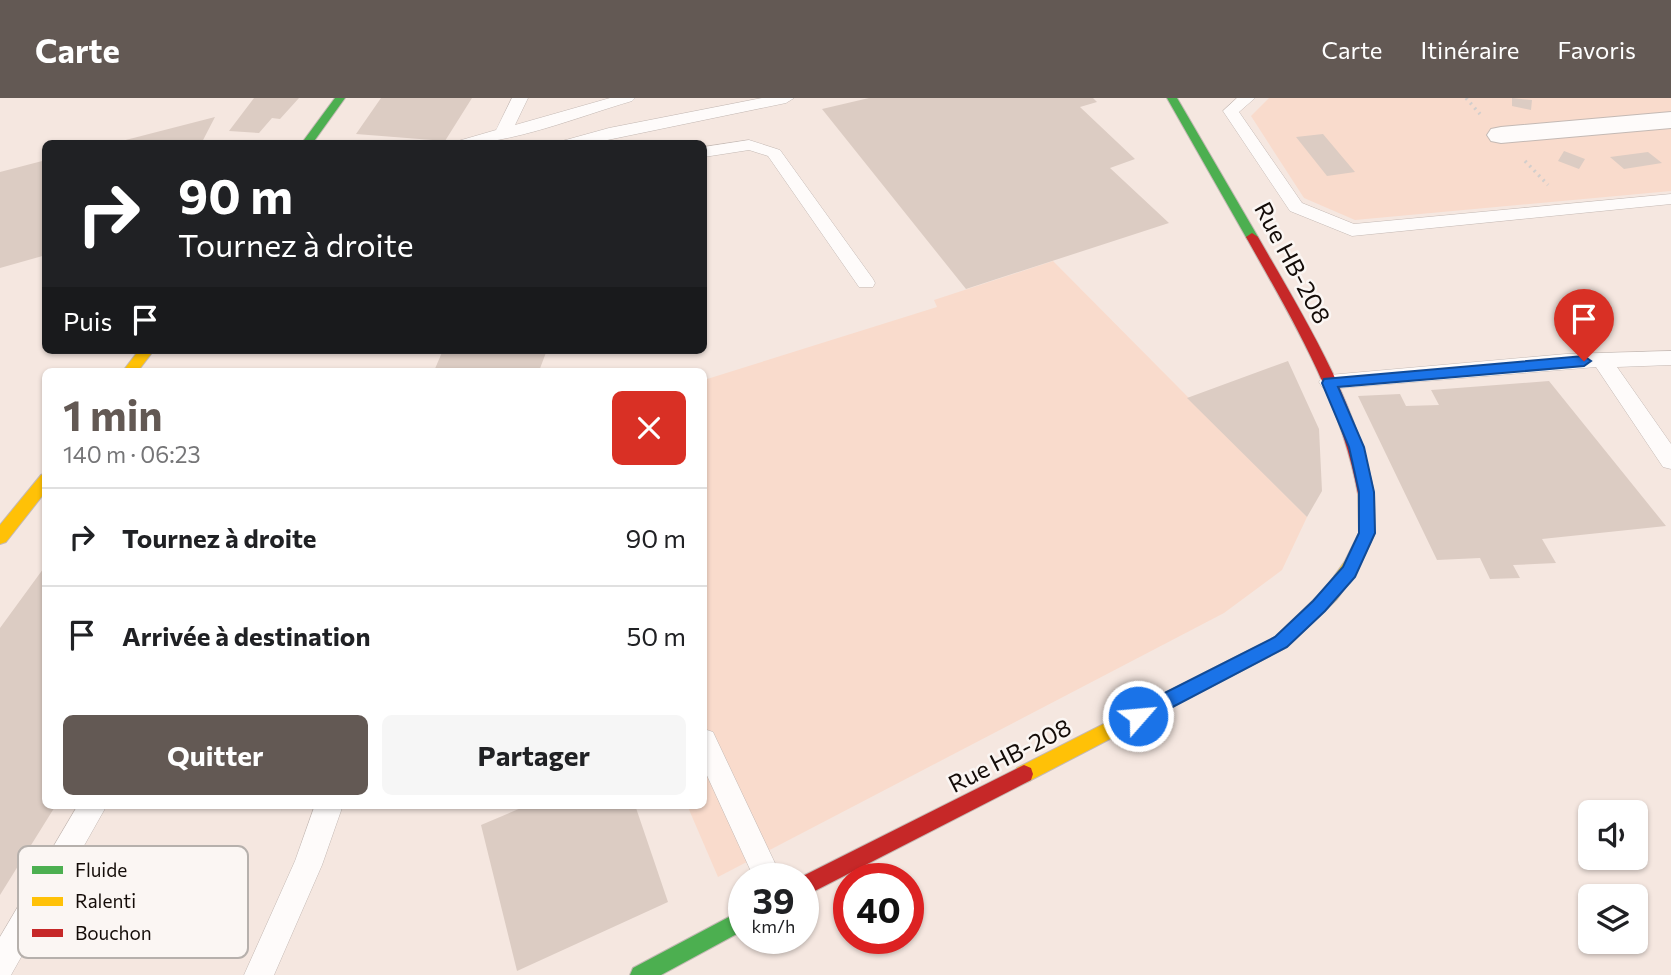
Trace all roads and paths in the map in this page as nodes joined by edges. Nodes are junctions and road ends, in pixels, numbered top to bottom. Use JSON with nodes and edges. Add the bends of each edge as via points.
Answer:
{"nodes":[{"id":1,"x":340,"y":98,"type":"edge"},
{"id":2,"x":520,"y":98,"type":"edge"},
{"id":3,"x":627,"y":98,"type":"edge"},
{"id":4,"x":786,"y":98,"type":"edge"},
{"id":5,"x":1172,"y":98,"type":"edge"},
{"id":6,"x":1247,"y":98,"type":"edge"},
{"id":7,"x":1671,"y":120,"type":"edge"},
{"id":8,"x":636,"y":127,"type":"junction"},
{"id":9,"x":502,"y":134,"type":"junction"},
{"id":10,"x":1501,"y":135,"type":"dead end"},
{"id":11,"x":309,"y":140,"type":"edge"},
{"id":12,"x":479,"y":140,"type":"edge"},
{"id":13,"x":584,"y":140,"type":"edge"},
{"id":14,"x":648,"y":140,"type":"edge"},
{"id":15,"x":707,"y":152,"type":"edge"},
{"id":16,"x":1671,"y":199,"type":"edge"},
{"id":17,"x":866,"y":283,"type":"dead end"},
{"id":18,"x":144,"y":354,"type":"edge"},
{"id":19,"x":1671,"y":358,"type":"edge"},
{"id":20,"x":1602,"y":361,"type":"junction"},
{"id":21,"x":132,"y":368,"type":"edge"},
{"id":22,"x":1329,"y":383,"type":"junction"},
{"id":23,"x":1671,"y":461,"type":"edge"},
{"id":24,"x":42,"y":484,"type":"edge"},
{"id":25,"x":0,"y":537,"type":"edge"},
{"id":26,"x":707,"y":747,"type":"edge"},
{"id":27,"x":91,"y":809,"type":"edge"},
{"id":28,"x":328,"y":809,"type":"edge"},
{"id":29,"x":69,"y":846,"type":"edge"},
{"id":30,"x":761,"y":863,"type":"edge"},
{"id":31,"x":819,"y":879,"type":"edge"},
{"id":32,"x":728,"y":928,"type":"edge"},
{"id":33,"x":18,"y":935,"type":"edge"},
{"id":34,"x":0,"y":966,"type":"edge"},
{"id":35,"x":259,"y":975,"type":"edge"},
{"id":36,"x":640,"y":975,"type":"edge"}],
"edges":[{"from":1,"to":11,"type":"street"},
{"from":2,"to":9,"type":"lane"},
{"from":3,"to":9,"type":"lane"},
{"from":4,"to":8,"type":"lane"},
{"from":5,"to":22,"type":"street","name":"Rue HB-208","via":[[1268,261]]},
{"from":6,"to":16,"type":"lane","via":[[1231,111],[1296,207],[1352,230]]},
{"from":7,"to":10,"type":"street"},
{"from":8,"to":13,"type":"lane"},
{"from":8,"to":14,"type":"lane"},
{"from":9,"to":12,"type":"lane"},
{"from":15,"to":17,"type":"lane","via":[[748,145],[774,153]]},
{"from":18,"to":21,"type":"street"},
{"from":19,"to":20,"type":"lane"},
{"from":20,"to":22,"type":"lane"},
{"from":20,"to":23,"type":"lane"},
{"from":22,"to":31,"type":"street","name":"Rue HB-208","via":[[1356,447],[1367,492],[1367,533],[1349,572],[1319,606],[1281,642]]},
{"from":24,"to":25,"type":"street"},
{"from":26,"to":30,"type":"lane"},
{"from":27,"to":29,"type":"lane"},
{"from":28,"to":35,"type":"lane","via":[[309,864]]},
{"from":32,"to":36,"type":"street"},
{"from":33,"to":34,"type":"lane"}]}
